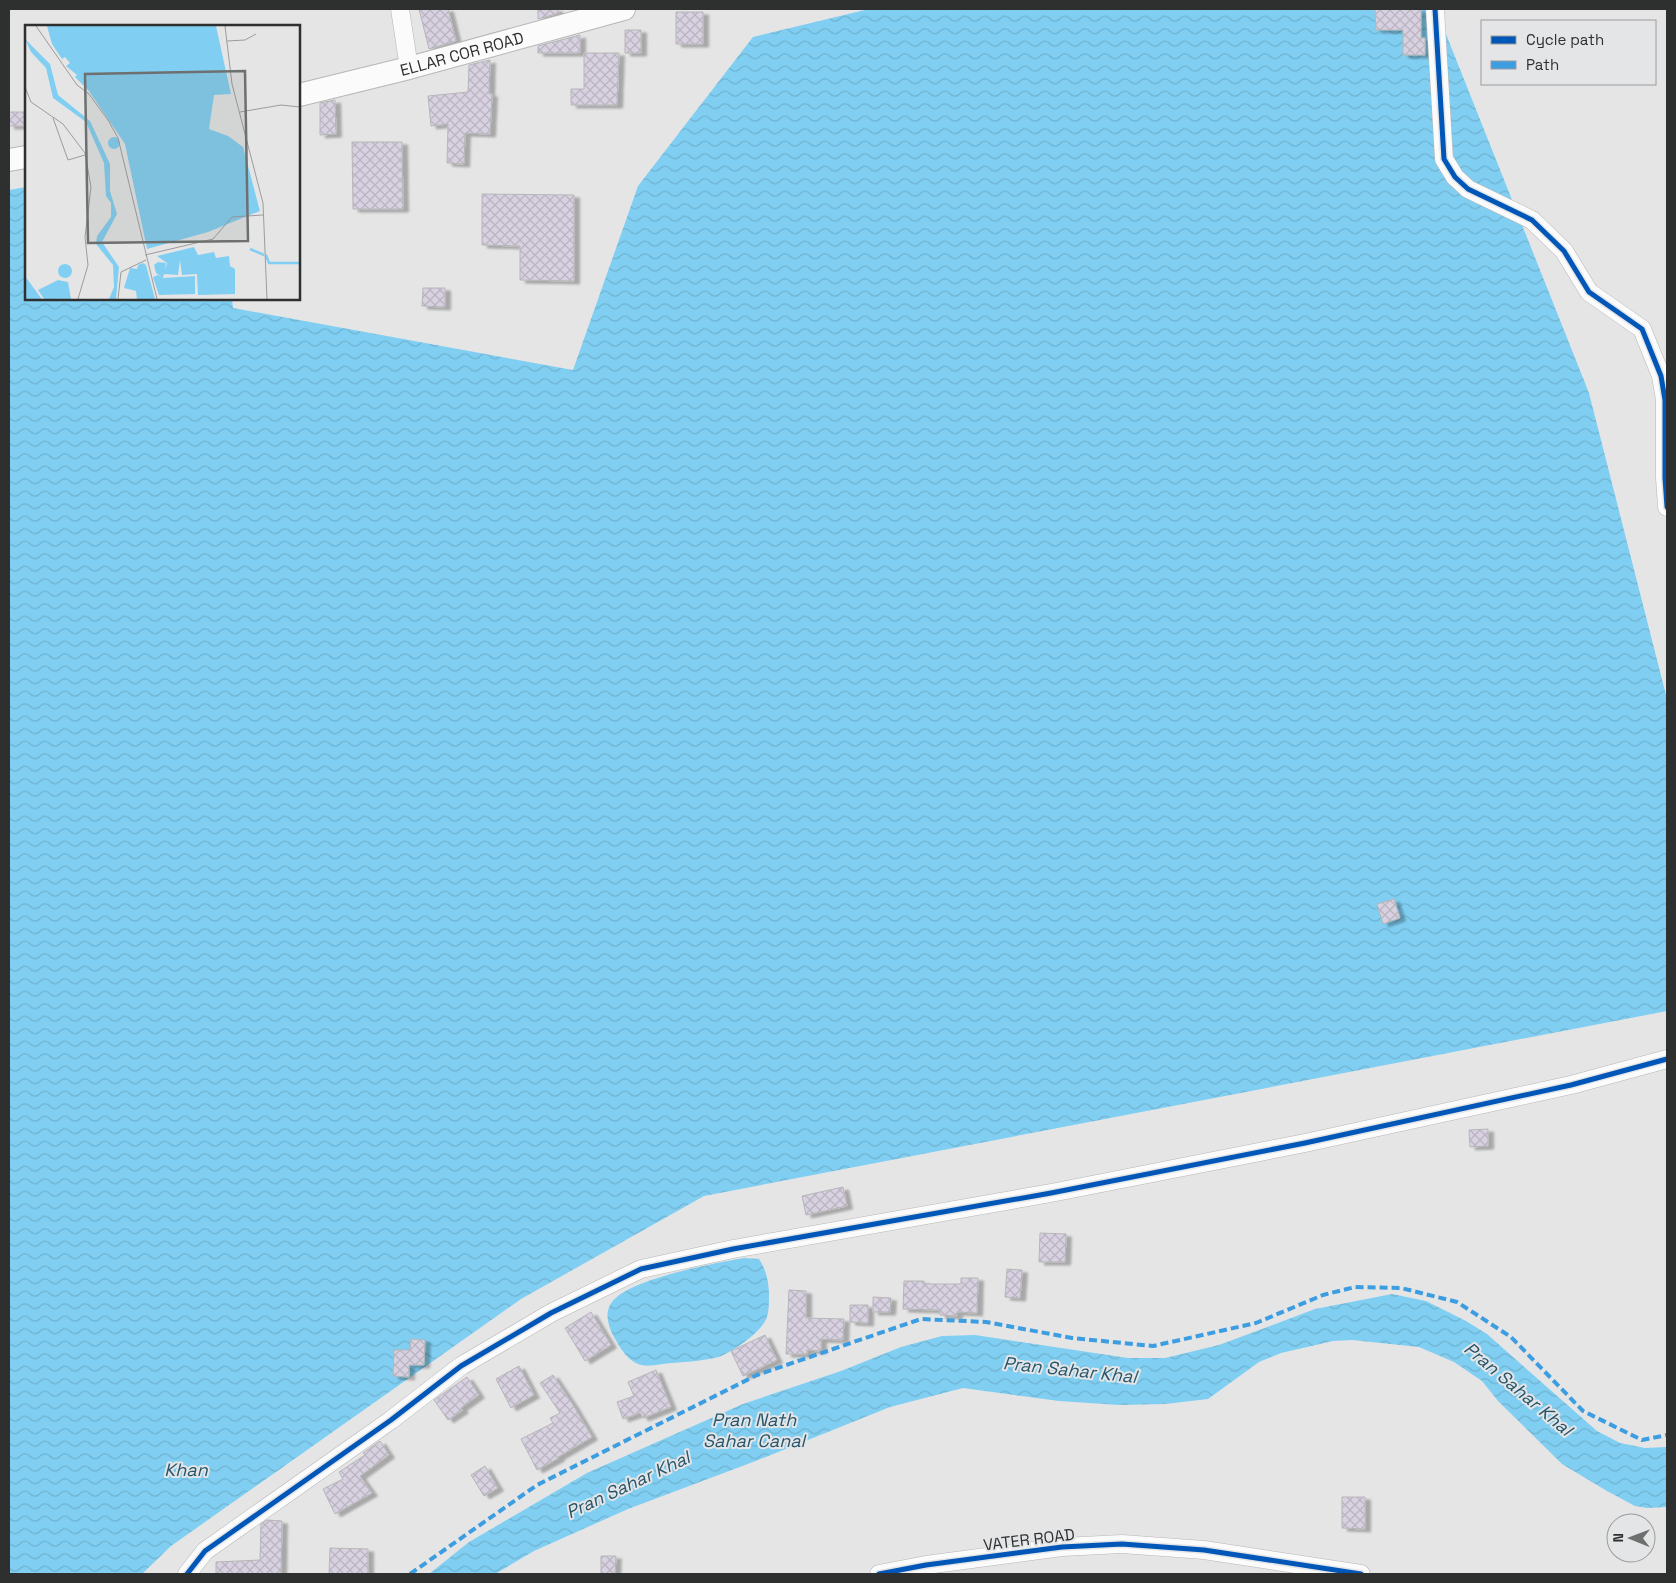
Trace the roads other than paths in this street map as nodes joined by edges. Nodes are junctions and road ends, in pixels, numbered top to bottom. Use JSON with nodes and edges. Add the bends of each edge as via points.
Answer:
{"nodes":[{"id":1,"x":400,"y":9,"type":"edge"},
{"id":2,"x":624,"y":9,"type":"edge"},
{"id":3,"x":1435,"y":9,"type":"edge"},
{"id":4,"x":409,"y":68,"type":"junction"},
{"id":5,"x":300,"y":95,"type":"edge"},
{"id":6,"x":25,"y":157,"type":"edge"},
{"id":7,"x":9,"y":160,"type":"edge"},
{"id":8,"x":1667,"y":507,"type":"edge"},
{"id":9,"x":1667,"y":1059,"type":"edge"},
{"id":10,"x":188,"y":1574,"type":"edge"},
{"id":11,"x":879,"y":1574,"type":"edge"},
{"id":12,"x":1361,"y":1574,"type":"edge"}],
"edges":[{"from":1,"to":4,"type":"street"},
{"from":2,"to":4,"type":"main road","name":"ELLAR COR ROAD"},
{"from":3,"to":8,"type":"street","via":[[1444,159],[1454,177],[1468,189],[1532,220],[1564,251],[1589,292],[1642,329],[1661,376],[1665,400]]},
{"from":4,"to":5,"type":"main road","name":"ELLAR COR ROAD"},
{"from":6,"to":7,"type":"main road"},
{"from":9,"to":10,"type":"street","via":[[1571,1085],[1305,1143],[641,1269],[551,1313],[461,1366],[391,1420],[205,1551]]},
{"from":11,"to":12,"type":"street","name":"VATER ROAD","via":[[1062,1547],[1122,1544],[1204,1550]]}]}
